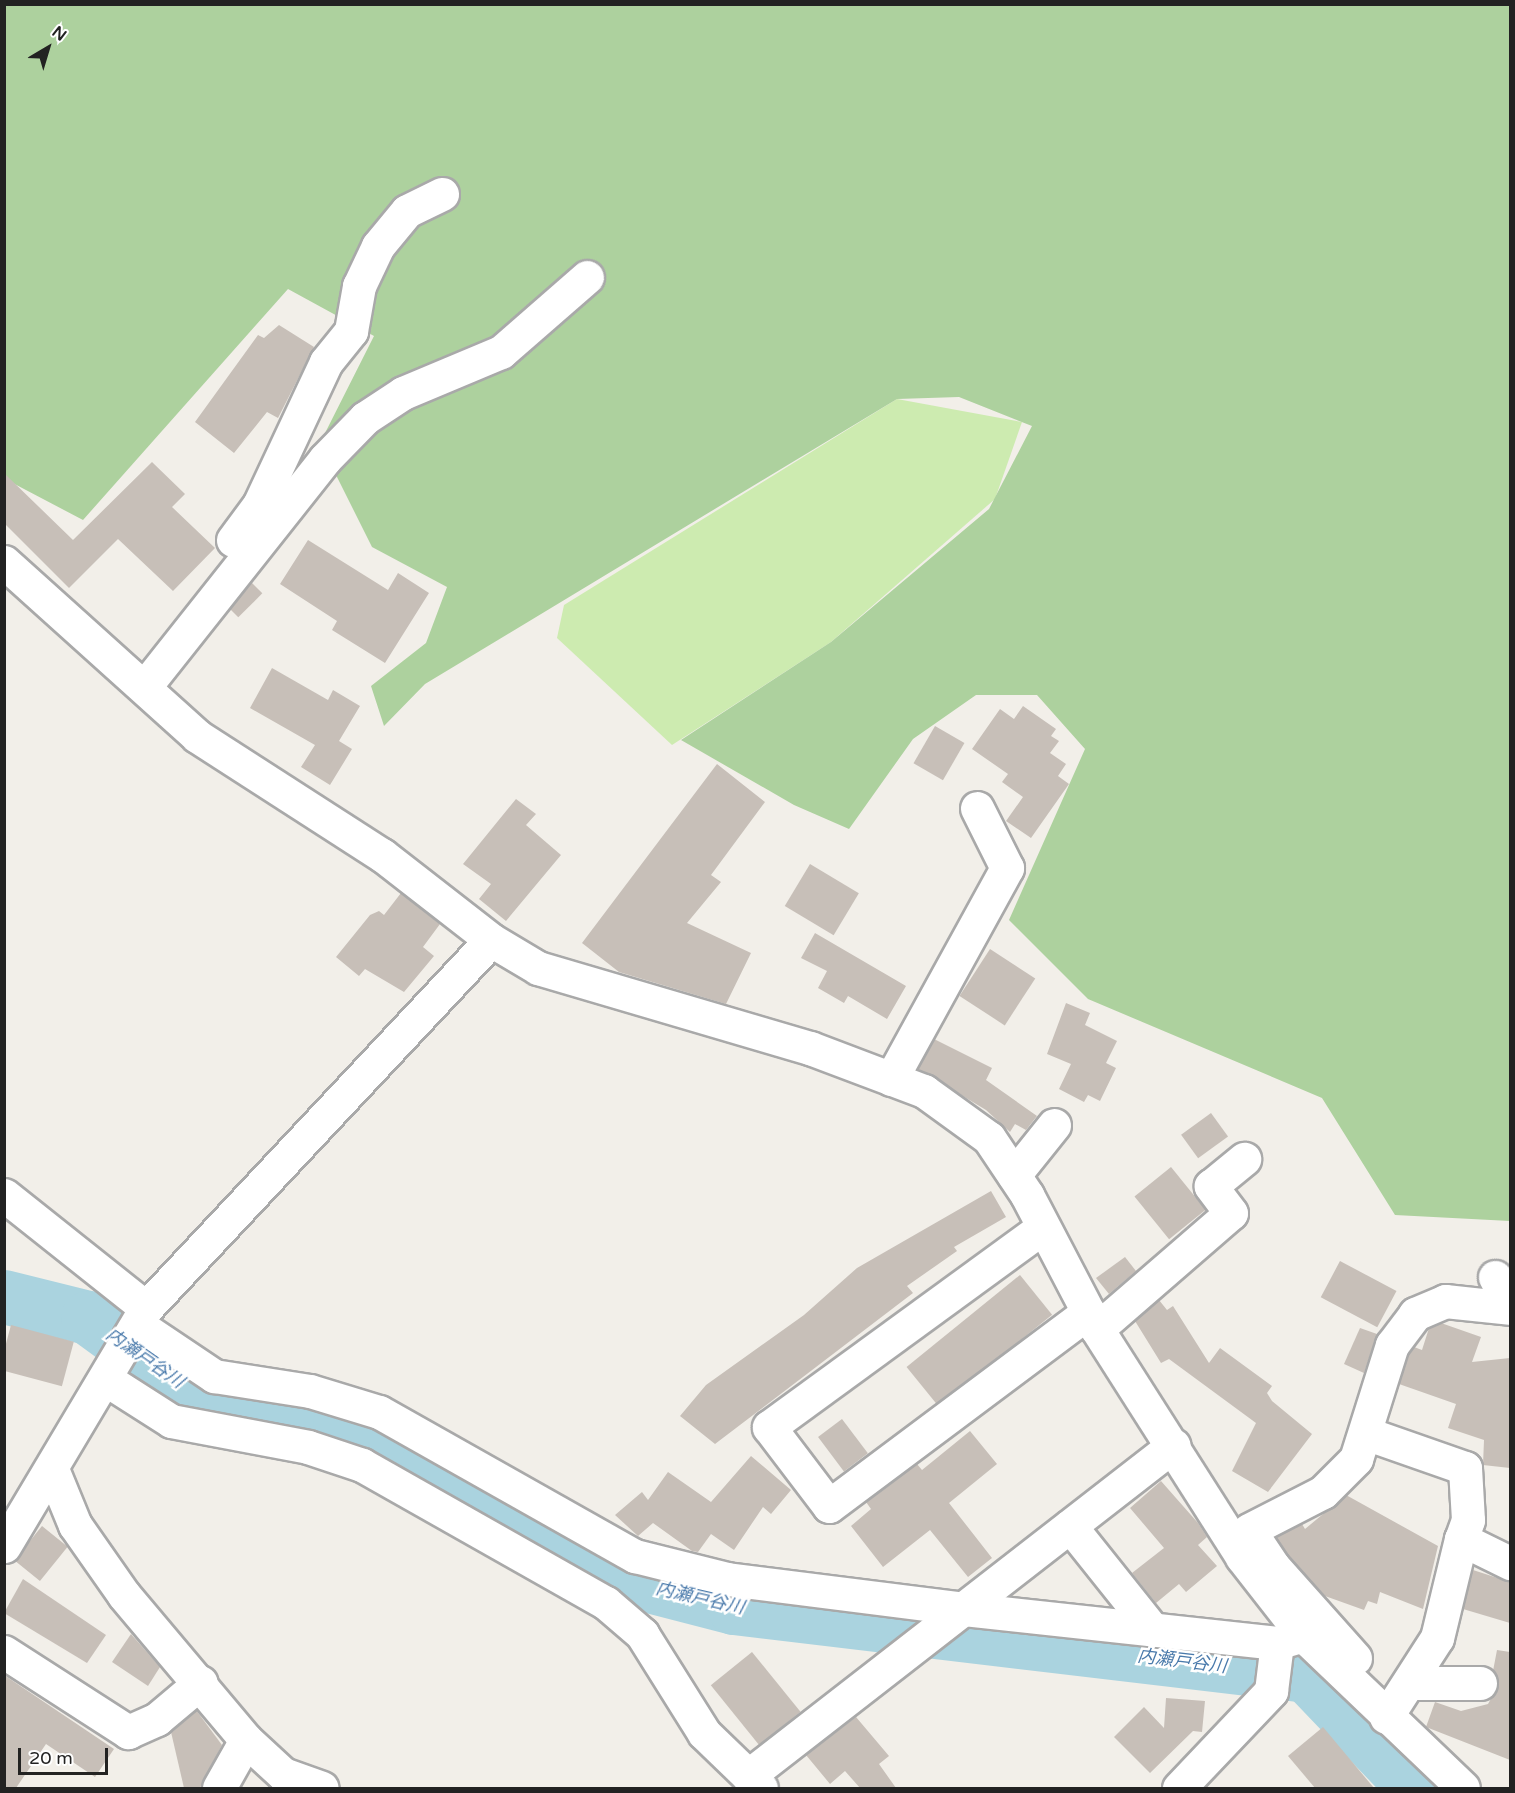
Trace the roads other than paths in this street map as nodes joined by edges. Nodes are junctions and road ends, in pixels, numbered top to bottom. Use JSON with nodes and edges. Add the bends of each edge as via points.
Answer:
{"nodes":[{"id":1,"x":442,"y":194,"type":"dead end"},
{"id":2,"x":587,"y":277,"type":"dead end"},
{"id":3,"x":4,"y":562,"type":"edge"},
{"id":4,"x":139,"y":679,"type":"junction"},
{"id":5,"x":977,"y":807,"type":"dead end"},
{"id":6,"x":491,"y":940,"type":"junction"},
{"id":7,"x":891,"y":1079,"type":"junction"},
{"id":8,"x":1054,"y":1125,"type":"dead end"},
{"id":9,"x":1244,"y":1159,"type":"dead end"},
{"id":10,"x":1014,"y":1174,"type":"junction"},
{"id":11,"x":4,"y":1195,"type":"edge"},
{"id":12,"x":1042,"y":1228,"type":"junction"},
{"id":13,"x":1495,"y":1276,"type":"dead end"},
{"id":14,"x":1510,"y":1307,"type":"edge"},
{"id":15,"x":142,"y":1316,"type":"junction"},
{"id":16,"x":1093,"y":1321,"type":"junction"},
{"id":17,"x":113,"y":1371,"type":"junction"},
{"id":18,"x":1365,"y":1433,"type":"junction"},
{"id":19,"x":1181,"y":1458,"type":"junction"},
{"id":20,"x":52,"y":1469,"type":"junction"},
{"id":21,"x":10,"y":1526,"type":"edge"},
{"id":22,"x":1070,"y":1526,"type":"junction"},
{"id":23,"x":1249,"y":1530,"type":"junction"},
{"id":24,"x":1461,"y":1539,"type":"junction"},
{"id":25,"x":1510,"y":1563,"type":"edge"},
{"id":26,"x":964,"y":1609,"type":"junction"},
{"id":27,"x":1153,"y":1630,"type":"junction"},
{"id":28,"x":1290,"y":1639,"type":"junction"},
{"id":29,"x":4,"y":1652,"type":"edge"},
{"id":30,"x":201,"y":1682,"type":"junction"},
{"id":31,"x":1480,"y":1683,"type":"dead end"},
{"id":32,"x":1398,"y":1701,"type":"junction"},
{"id":33,"x":246,"y":1740,"type":"junction"},
{"id":34,"x":283,"y":1781,"type":"edge"},
{"id":35,"x":755,"y":1782,"type":"edge"},
{"id":36,"x":219,"y":1788,"type":"edge"},
{"id":37,"x":322,"y":1788,"type":"edge"},
{"id":38,"x":1179,"y":1788,"type":"edge"},
{"id":39,"x":1462,"y":1788,"type":"edge"}],
"edges":[{"from":1,"to":4,"type":"street","via":[[407,212],[378,246],[359,286],[351,331],[326,362],[259,505]]},
{"from":2,"to":4,"type":"street","via":[[501,352],[403,393],[365,418],[325,459]]},
{"from":3,"to":4,"type":"street"},
{"from":4,"to":6,"type":"street","via":[[197,736],[382,855]]},
{"from":5,"to":7,"type":"street","via":[[1007,868]]},
{"from":6,"to":7,"type":"street","via":[[538,968],[810,1048]]},
{"from":6,"to":15,"type":"street"},
{"from":7,"to":10,"type":"street","via":[[924,1091],[989,1138]]},
{"from":8,"to":10,"type":"street"},
{"from":9,"to":16,"type":"street","via":[[1211,1186],[1231,1213]]},
{"from":10,"to":12,"type":"street"},
{"from":11,"to":15,"type":"street"},
{"from":12,"to":16,"type":"street"},
{"from":12,"to":16,"type":"street","via":[[769,1427],[829,1506]]},
{"from":13,"to":14,"type":"street"},
{"from":14,"to":18,"type":"street","via":[[1445,1301],[1415,1314],[1392,1345]]},
{"from":15,"to":17,"type":"street"},
{"from":15,"to":26,"type":"street","via":[[214,1376],[310,1390],[379,1412],[635,1556],[727,1580]]},
{"from":16,"to":19,"type":"street"},
{"from":17,"to":20,"type":"street"},
{"from":17,"to":35,"type":"street","via":[[171,1421],[308,1447],[362,1465],[606,1603],[642,1634],[704,1733]]},
{"from":18,"to":23,"type":"street","via":[[1356,1459],[1323,1492]]},
{"from":18,"to":24,"type":"street","via":[[1466,1468],[1468,1520]]},
{"from":19,"to":22,"type":"street"},
{"from":19,"to":23,"type":"street","via":[[1230,1499]]},
{"from":19,"to":28,"type":"street"},
{"from":20,"to":21,"type":"street"},
{"from":20,"to":30,"type":"street","via":[[75,1525],[123,1595]]},
{"from":22,"to":26,"type":"street"},
{"from":22,"to":27,"type":"street"},
{"from":23,"to":32,"type":"street","via":[[1273,1566]]},
{"from":24,"to":25,"type":"street"},
{"from":24,"to":32,"type":"street","via":[[1437,1638]]},
{"from":26,"to":27,"type":"street"},
{"from":26,"to":35,"type":"street"},
{"from":27,"to":28,"type":"street"},
{"from":28,"to":32,"type":"street"},
{"from":28,"to":38,"type":"street","via":[[1271,1691]]},
{"from":29,"to":30,"type":"street","via":[[128,1732],[157,1719]]},
{"from":30,"to":33,"type":"street"},
{"from":31,"to":32,"type":"street"},
{"from":32,"to":39,"type":"street"},
{"from":33,"to":34,"type":"street"},
{"from":33,"to":36,"type":"street"},
{"from":34,"to":37,"type":"street"}]}
